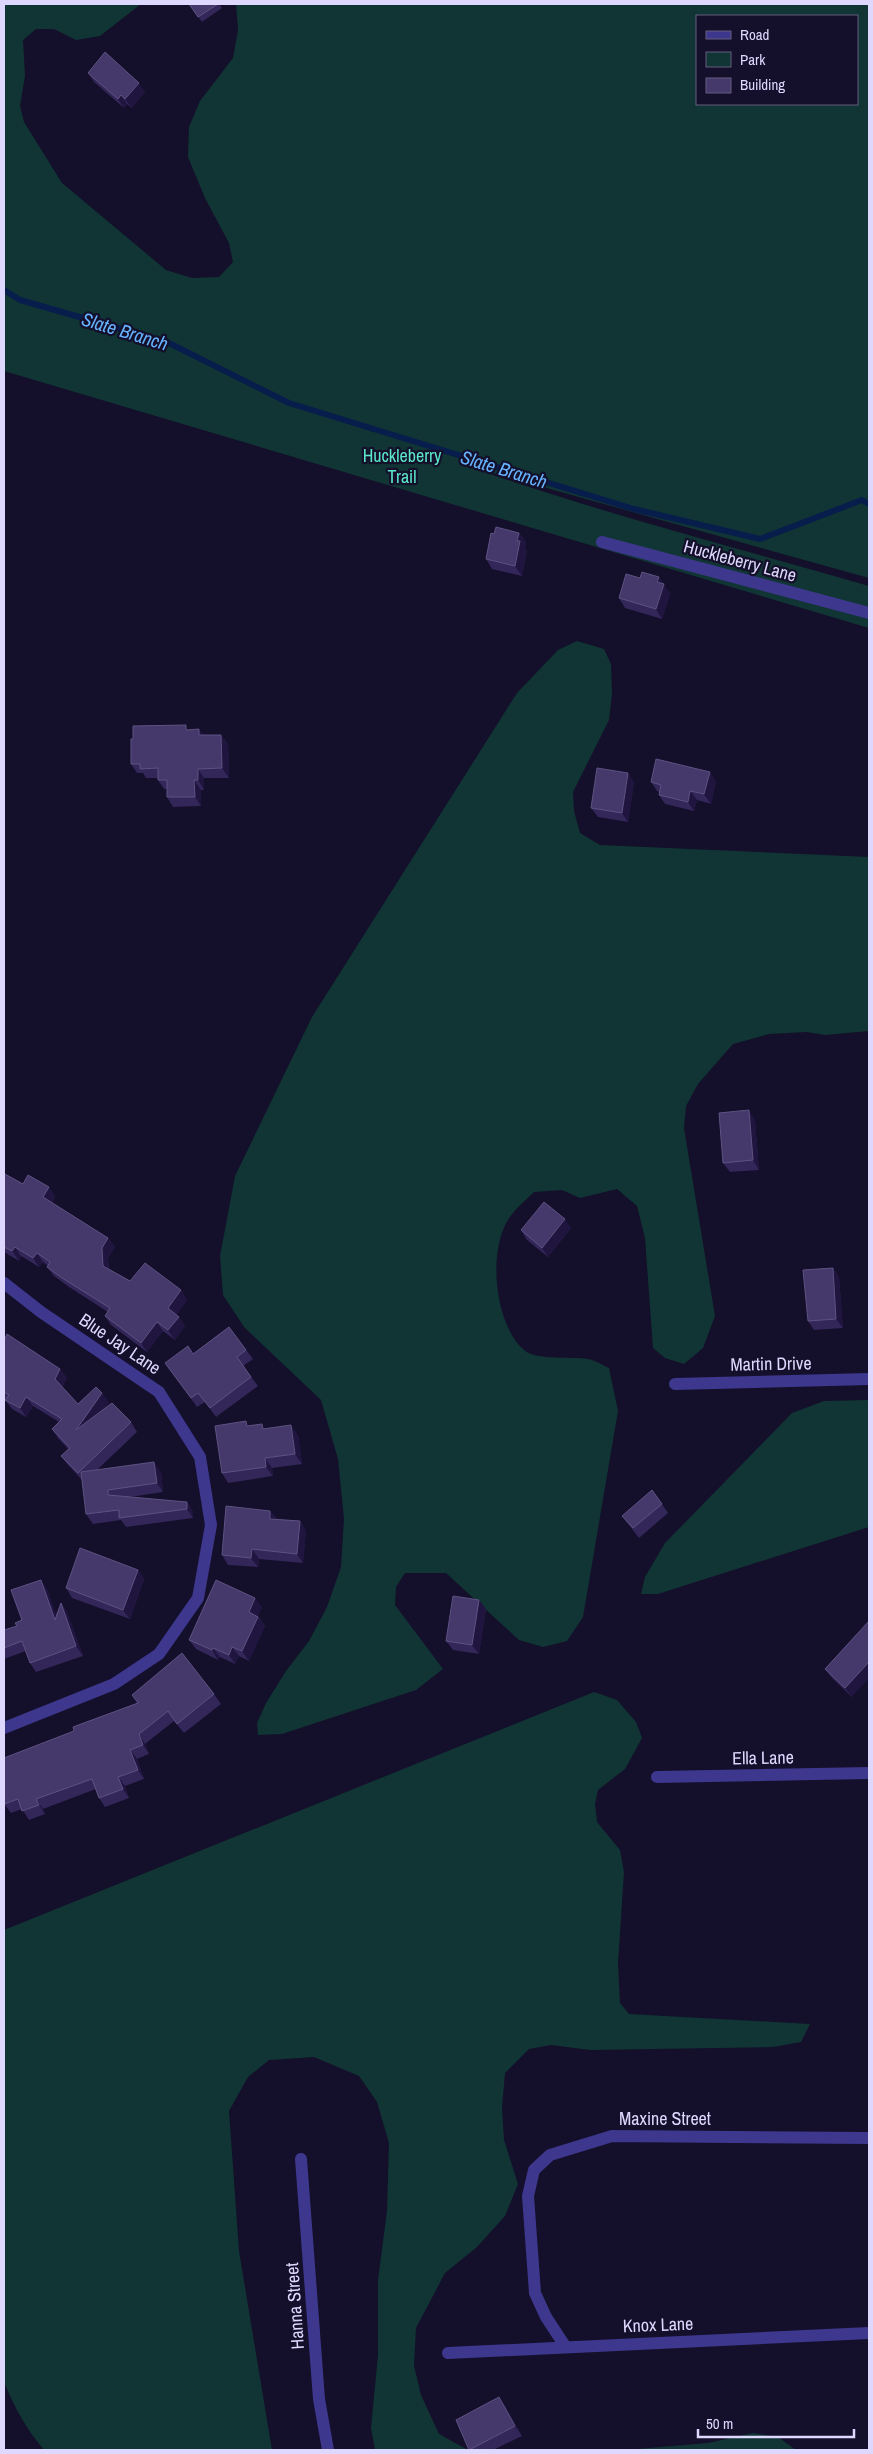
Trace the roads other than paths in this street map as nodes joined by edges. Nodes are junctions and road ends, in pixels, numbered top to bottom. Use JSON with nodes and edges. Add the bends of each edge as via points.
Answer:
{"nodes":[{"id":1,"x":602,"y":542,"type":"dead end"},
{"id":2,"x":869,"y":613,"type":"edge"},
{"id":3,"x":4,"y":1284,"type":"edge"},
{"id":4,"x":869,"y":1379,"type":"edge"},
{"id":5,"x":675,"y":1384,"type":"dead end"},
{"id":6,"x":4,"y":1728,"type":"edge"},
{"id":7,"x":869,"y":1773,"type":"edge"},
{"id":8,"x":657,"y":1777,"type":"dead end"},
{"id":9,"x":869,"y":2138,"type":"edge"},
{"id":10,"x":301,"y":2159,"type":"dead end"},
{"id":11,"x":869,"y":2333,"type":"edge"},
{"id":12,"x":565,"y":2346,"type":"junction"},
{"id":13,"x":448,"y":2353,"type":"dead end"},
{"id":14,"x":328,"y":2450,"type":"edge"}],
"edges":[{"from":1,"to":2,"type":"street","name":"Huckleberry Lane"},
{"from":3,"to":6,"type":"street","name":"Blue Jay Lane","via":[[159,1392],[200,1457],[211,1525],[198,1598],[160,1654],[114,1684]]},
{"from":4,"to":5,"type":"street","name":"Martin Drive"},
{"from":7,"to":8,"type":"street","name":"Ella Lane"},
{"from":9,"to":12,"type":"street","name":"Maxine Street","via":[[612,2136],[550,2155],[534,2170],[528,2196],[535,2293]]},
{"from":10,"to":14,"type":"street","name":"Hanna Street","via":[[319,2399]]},
{"from":11,"to":12,"type":"street","name":"Knox Lane"},
{"from":12,"to":13,"type":"street","name":"Knox Lane"}]}
